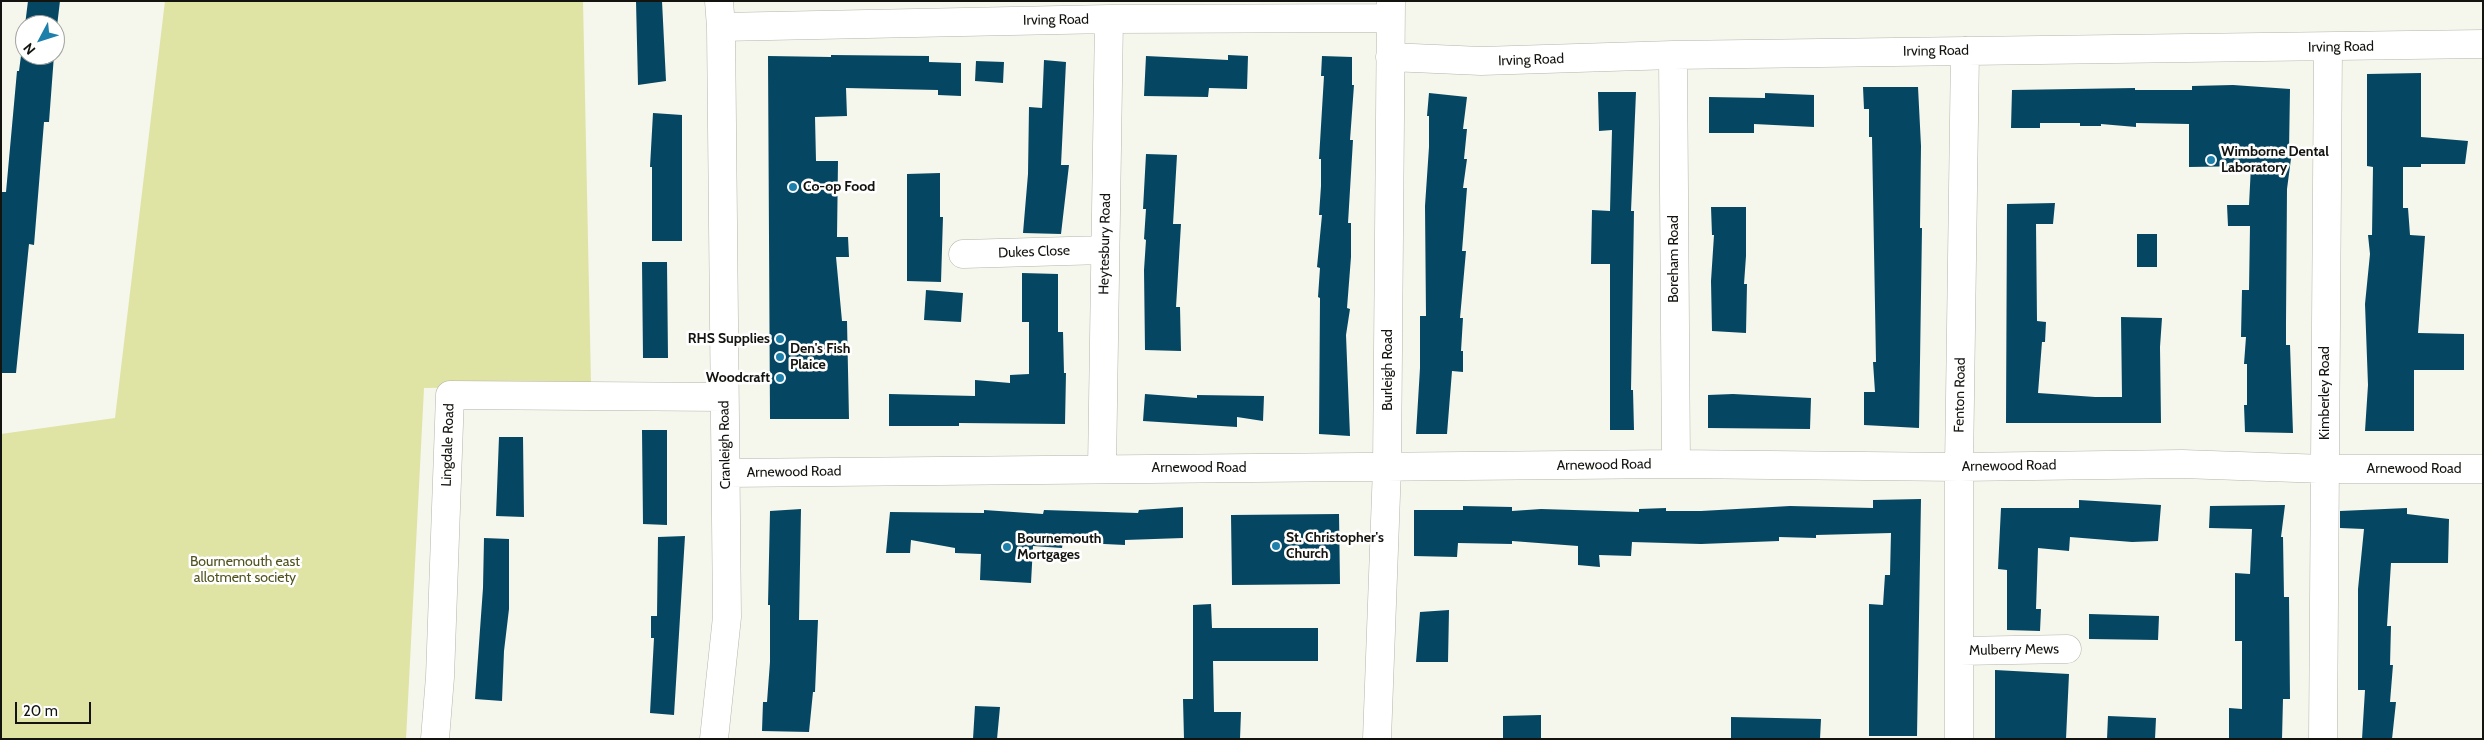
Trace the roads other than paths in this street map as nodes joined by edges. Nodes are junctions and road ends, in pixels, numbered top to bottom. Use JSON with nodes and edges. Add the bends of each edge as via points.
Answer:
{"nodes":[{"id":1,"x":1390,"y":10,"type":"edge"},
{"id":2,"x":720,"y":14,"type":"edge"},
{"id":3,"x":1109,"y":19,"type":"junction"},
{"id":4,"x":2483,"y":44,"type":"edge"},
{"id":5,"x":2328,"y":48,"type":"junction"},
{"id":6,"x":1965,"y":51,"type":"junction"},
{"id":7,"x":1673,"y":55,"type":"junction"},
{"id":8,"x":1390,"y":57,"type":"junction"},
{"id":9,"x":1104,"y":250,"type":"junction"},
{"id":10,"x":963,"y":254,"type":"dead end"},
{"id":11,"x":724,"y":398,"type":"junction"},
{"id":12,"x":1676,"y":464,"type":"junction"},
{"id":13,"x":1387,"y":466,"type":"junction"},
{"id":14,"x":1959,"y":466,"type":"junction"},
{"id":15,"x":1102,"y":468,"type":"junction"},
{"id":16,"x":2325,"y":468,"type":"junction"},
{"id":17,"x":2483,"y":469,"type":"edge"},
{"id":18,"x":726,"y":473,"type":"junction"},
{"id":19,"x":2067,"y":649,"type":"dead end"},
{"id":20,"x":1960,"y":651,"type":"junction"},
{"id":21,"x":435,"y":739,"type":"edge"},
{"id":22,"x":714,"y":739,"type":"edge"},
{"id":23,"x":1377,"y":739,"type":"edge"},
{"id":24,"x":1959,"y":739,"type":"edge"},
{"id":25,"x":2323,"y":739,"type":"edge"}],
"edges":[{"from":1,"to":3,"type":"street","name":"Irving Road"},
{"from":1,"to":8,"type":"street","name":"Burleigh Road"},
{"from":2,"to":3,"type":"street","name":"Irving Road"},
{"from":2,"to":11,"type":"street","name":"Cranleigh Road"},
{"from":3,"to":9,"type":"street","name":"Heytesbury Road"},
{"from":4,"to":5,"type":"street","name":"Irving Road"},
{"from":5,"to":6,"type":"street","name":"Irving Road"},
{"from":5,"to":16,"type":"street","name":"Kimberley Road"},
{"from":6,"to":7,"type":"street","name":"Irving Road"},
{"from":6,"to":14,"type":"street","name":"Fenton Road"},
{"from":7,"to":8,"type":"street","name":"Irving Road","via":[[1481,61]]},
{"from":7,"to":12,"type":"street","name":"Boreham Road"},
{"from":8,"to":13,"type":"street","name":"Burleigh Road"},
{"from":9,"to":10,"type":"street","name":"Dukes Close"},
{"from":9,"to":15,"type":"street","name":"Heytesbury Road"},
{"from":11,"to":18,"type":"street","name":"Cranleigh Road"},
{"from":11,"to":21,"type":"street","name":"Lingdale Road","via":[[450,395]]},
{"from":12,"to":13,"type":"street","name":"Arnewood Road"},
{"from":12,"to":14,"type":"street","name":"Arnewood Road"},
{"from":13,"to":15,"type":"street","name":"Arnewood Road"},
{"from":13,"to":23,"type":"street","name":"Burleigh Road"},
{"from":14,"to":16,"type":"street","name":"Arnewood Road","via":[[2182,464]]},
{"from":14,"to":20,"type":"street","name":"Fenton Road"},
{"from":15,"to":18,"type":"street","name":"Arnewood Road"},
{"from":16,"to":17,"type":"street","name":"Arnewood Road"},
{"from":16,"to":25,"type":"street","name":"Kimberley Road"},
{"from":18,"to":22,"type":"street","name":"Cranleigh Road","via":[[727,617]]},
{"from":19,"to":20,"type":"street","name":"Mulberry Mews"},
{"from":20,"to":24,"type":"street","name":"Fenton Road"}]}
